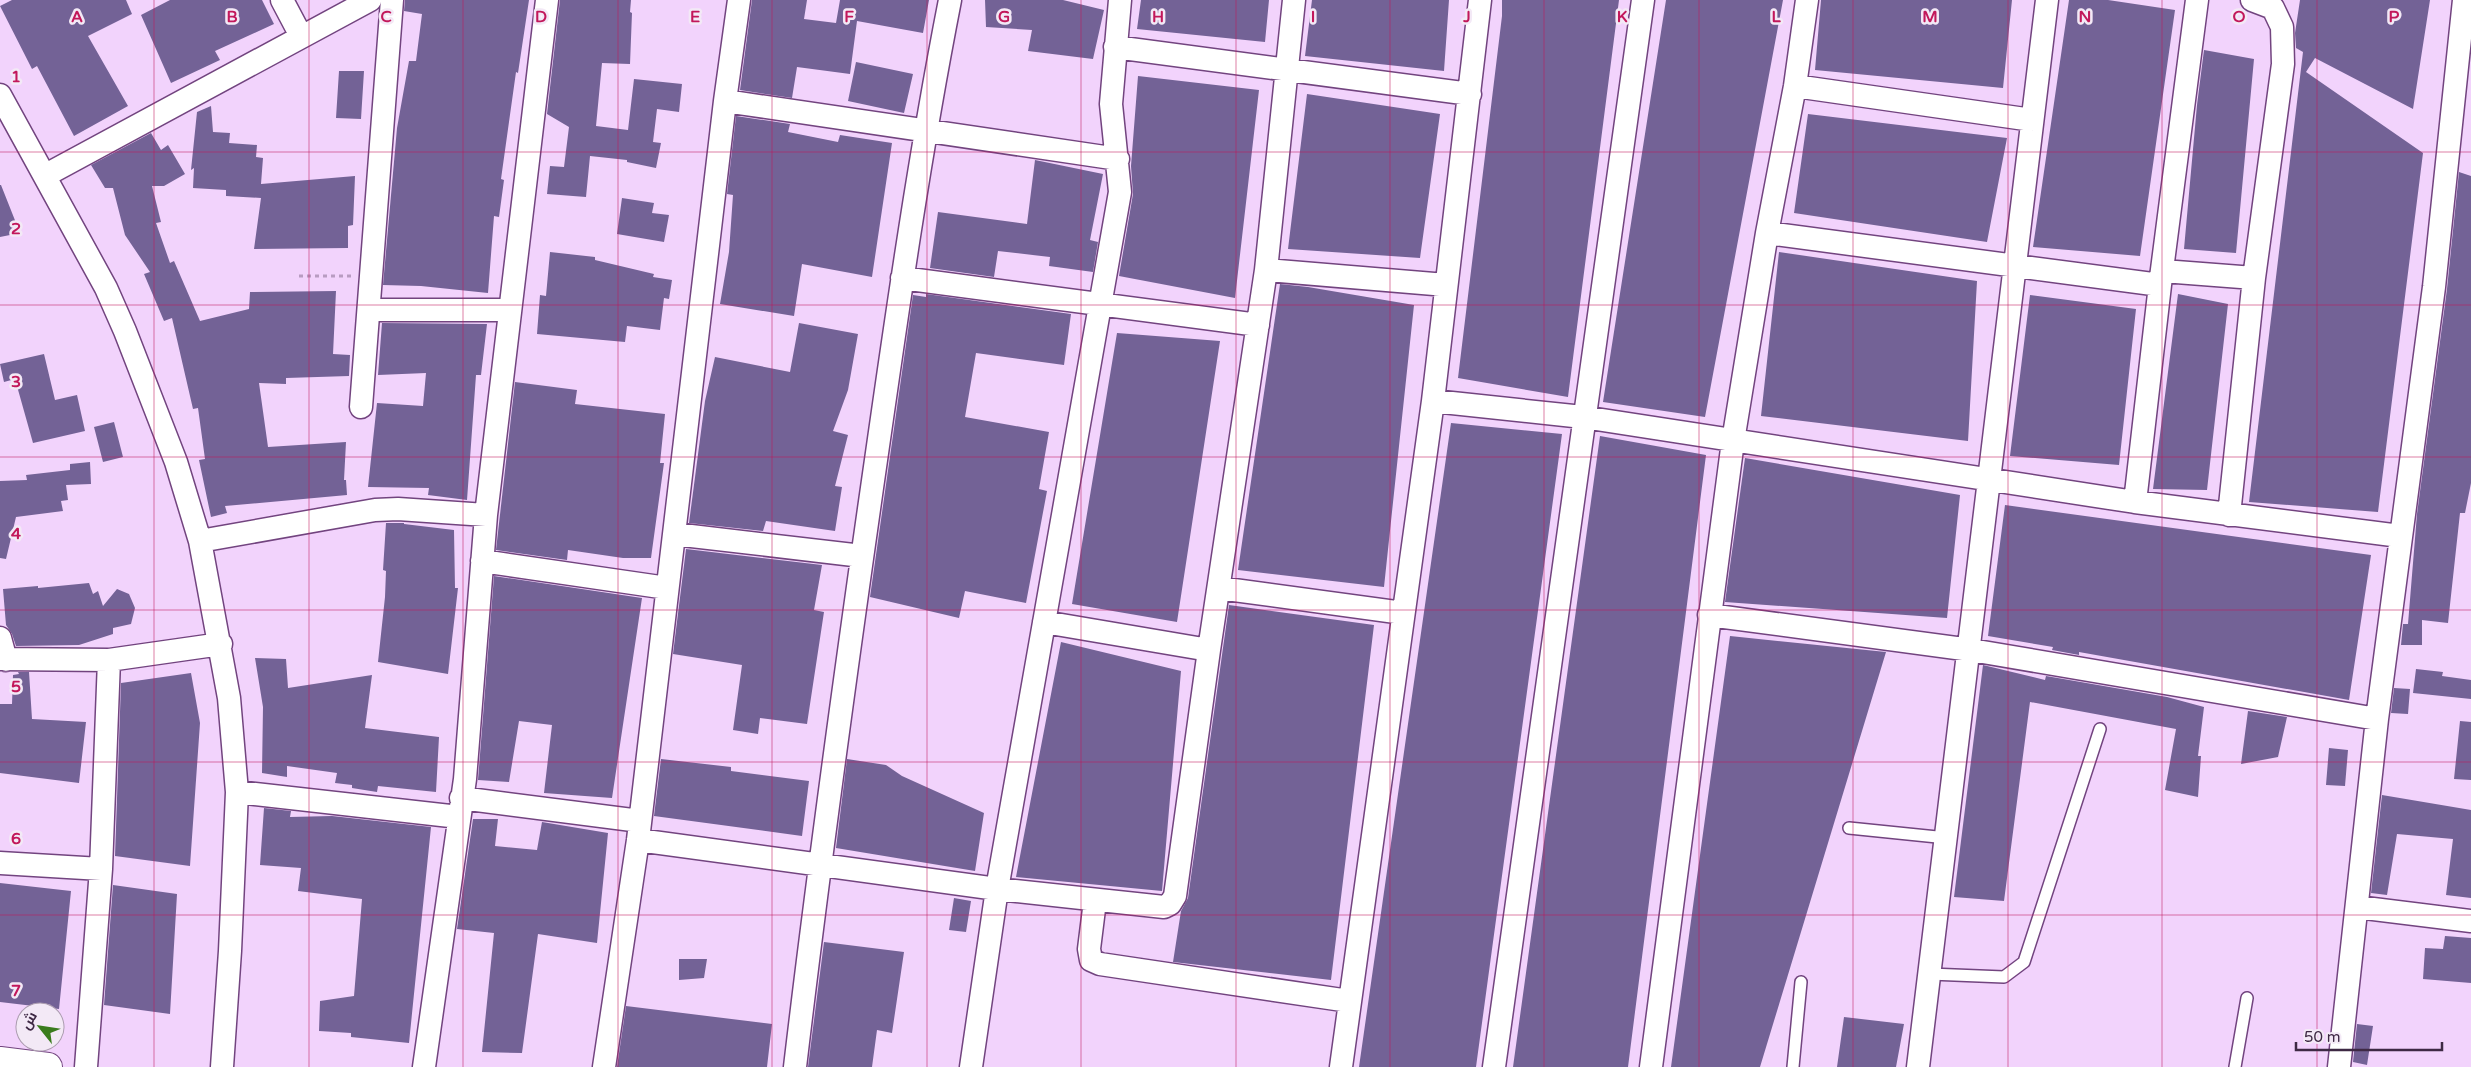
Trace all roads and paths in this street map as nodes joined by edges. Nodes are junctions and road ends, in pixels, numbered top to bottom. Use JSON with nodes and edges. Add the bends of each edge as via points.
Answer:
{"nodes":[{"id":1,"x":282,"y":0,"type":"edge"},
{"id":2,"x":370,"y":0,"type":"edge"},
{"id":3,"x":392,"y":0,"type":"edge"},
{"id":4,"x":547,"y":0,"type":"edge"},
{"id":5,"x":739,"y":0,"type":"edge"},
{"id":6,"x":950,"y":0,"type":"edge"},
{"id":7,"x":1120,"y":0,"type":"edge"},
{"id":8,"x":1294,"y":0,"type":"edge"},
{"id":9,"x":1480,"y":0,"type":"edge"},
{"id":10,"x":1643,"y":0,"type":"edge"},
{"id":11,"x":1807,"y":0,"type":"edge"},
{"id":12,"x":2047,"y":0,"type":"edge"},
{"id":13,"x":2197,"y":0,"type":"edge"},
{"id":14,"x":2252,"y":0,"type":"edge"},
{"id":15,"x":2464,"y":0,"type":"edge"},
{"id":16,"x":301,"y":36,"type":"junction"},
{"id":17,"x":1115,"y":47,"type":"junction"},
{"id":18,"x":1287,"y":69,"type":"junction"},
{"id":19,"x":1795,"y":86,"type":"junction"},
{"id":20,"x":1470,"y":94,"type":"junction"},
{"id":21,"x":0,"y":95,"type":"edge"},
{"id":22,"x":725,"y":101,"type":"junction"},
{"id":23,"x":2032,"y":120,"type":"junction"},
{"id":24,"x":924,"y":129,"type":"junction"},
{"id":25,"x":1118,"y":159,"type":"junction"},
{"id":26,"x":46,"y":176,"type":"junction"},
{"id":27,"x":1767,"y":233,"type":"junction"},
{"id":28,"x":2014,"y":268,"type":"junction"},
{"id":29,"x":1266,"y":270,"type":"junction"},
{"id":30,"x":299,"y":276,"type":"dead end"},
{"id":31,"x":372,"y":277,"type":"junction"},
{"id":32,"x":902,"y":278,"type":"junction"},
{"id":33,"x":2162,"y":278,"type":"junction"},
{"id":34,"x":2254,"y":278,"type":"junction"},
{"id":35,"x":1446,"y":285,"type":"junction"},
{"id":36,"x":1101,"y":303,"type":"junction"},
{"id":37,"x":369,"y":310,"type":"junction"},
{"id":38,"x":509,"y":310,"type":"junction"},
{"id":39,"x":1258,"y":325,"type":"junction"},
{"id":40,"x":1433,"y":401,"type":"junction"},
{"id":41,"x":361,"y":407,"type":"dead end"},
{"id":42,"x":1583,"y":417,"type":"junction"},
{"id":43,"x":1733,"y":441,"type":"junction"},
{"id":44,"x":1989,"y":478,"type":"junction"},
{"id":45,"x":2135,"y":502,"type":"junction"},
{"id":46,"x":486,"y":515,"type":"junction"},
{"id":47,"x":2228,"y":515,"type":"junction"},
{"id":48,"x":674,"y":534,"type":"junction"},
{"id":49,"x":2400,"y":536,"type":"junction"},
{"id":50,"x":200,"y":541,"type":"junction"},
{"id":51,"x":862,"y":556,"type":"junction"},
{"id":52,"x":482,"y":561,"type":"junction"},
{"id":53,"x":667,"y":588,"type":"junction"},
{"id":54,"x":1219,"y":588,"type":"junction"},
{"id":55,"x":1403,"y":613,"type":"junction"},
{"id":56,"x":1709,"y":615,"type":"junction"},
{"id":57,"x":1044,"y":622,"type":"junction"},
{"id":58,"x":0,"y":638,"type":"edge"},
{"id":59,"x":221,"y":644,"type":"junction"},
{"id":60,"x":1209,"y":650,"type":"junction"},
{"id":61,"x":1971,"y":650,"type":"junction"},
{"id":62,"x":3,"y":659,"type":"edge"},
{"id":63,"x":109,"y":660,"type":"junction"},
{"id":64,"x":2377,"y":719,"type":"junction"},
{"id":65,"x":2100,"y":730,"type":"dead end"},
{"id":66,"x":238,"y":792,"type":"junction"},
{"id":67,"x":460,"y":807,"type":"junction"},
{"id":68,"x":1849,"y":828,"type":"dead end"},
{"id":69,"x":639,"y":831,"type":"junction"},
{"id":70,"x":1948,"y":838,"type":"junction"},
{"id":71,"x":0,"y":863,"type":"edge"},
{"id":72,"x":819,"y":863,"type":"junction"},
{"id":73,"x":101,"y":869,"type":"junction"},
{"id":74,"x":997,"y":889,"type":"junction"},
{"id":75,"x":1095,"y":901,"type":"junction"},
{"id":76,"x":2356,"y":907,"type":"junction"},
{"id":77,"x":2471,"y":921,"type":"edge"},
{"id":78,"x":1930,"y":974,"type":"junction"},
{"id":79,"x":1801,"y":982,"type":"dead end"},
{"id":80,"x":2247,"y":998,"type":"dead end"},
{"id":81,"x":1349,"y":1001,"type":"junction"},
{"id":82,"x":0,"y":1061,"type":"edge"},
{"id":83,"x":48,"y":1067,"type":"edge"},
{"id":84,"x":86,"y":1067,"type":"edge"},
{"id":85,"x":222,"y":1067,"type":"edge"},
{"id":86,"x":424,"y":1067,"type":"edge"},
{"id":87,"x":604,"y":1067,"type":"edge"},
{"id":88,"x":795,"y":1067,"type":"edge"},
{"id":89,"x":971,"y":1067,"type":"edge"},
{"id":90,"x":1341,"y":1067,"type":"edge"},
{"id":91,"x":1494,"y":1067,"type":"edge"},
{"id":92,"x":1651,"y":1067,"type":"edge"},
{"id":93,"x":1792,"y":1067,"type":"edge"},
{"id":94,"x":1918,"y":1067,"type":"edge"},
{"id":95,"x":2235,"y":1067,"type":"edge"},
{"id":96,"x":2339,"y":1067,"type":"edge"}],
"edges":[{"from":1,"to":16,"type":"street"},
{"from":2,"to":16,"type":"street"},
{"from":3,"to":31,"type":"street"},
{"from":4,"to":38,"type":"street"},
{"from":5,"to":22,"type":"street"},
{"from":6,"to":24,"type":"street"},
{"from":7,"to":17,"type":"street"},
{"from":8,"to":18,"type":"street"},
{"from":9,"to":20,"type":"street"},
{"from":10,"to":42,"type":"street"},
{"from":11,"to":19,"type":"street"},
{"from":12,"to":23,"type":"street"},
{"from":13,"to":33,"type":"street"},
{"from":14,"to":34,"type":"street","via":[[2273,8],[2282,27],[2283,64]]},
{"from":15,"to":49,"type":"street","via":[[2434,287]]},
{"from":16,"to":26,"type":"street"},
{"from":17,"to":18,"type":"street"},
{"from":17,"to":25,"type":"street","via":[[1111,104]]},
{"from":18,"to":20,"type":"street"},
{"from":18,"to":29,"type":"street"},
{"from":19,"to":23,"type":"street"},
{"from":19,"to":27,"type":"street"},
{"from":20,"to":35,"type":"street"},
{"from":21,"to":26,"type":"street"},
{"from":22,"to":24,"type":"street"},
{"from":22,"to":48,"type":"street"},
{"from":23,"to":28,"type":"street"},
{"from":24,"to":25,"type":"street"},
{"from":24,"to":32,"type":"street"},
{"from":25,"to":36,"type":"street","via":[[1120,192]]},
{"from":26,"to":50,"type":"street","via":[[106,288],[125,331],[176,462]]},
{"from":27,"to":28,"type":"street"},
{"from":27,"to":43,"type":"street"},
{"from":28,"to":33,"type":"street"},
{"from":28,"to":44,"type":"street"},
{"from":29,"to":35,"type":"street"},
{"from":29,"to":39,"type":"street"},
{"from":30,"to":31,"type":"path"},
{"from":31,"to":37,"type":"street"},
{"from":32,"to":36,"type":"street"},
{"from":32,"to":51,"type":"street"},
{"from":33,"to":34,"type":"street"},
{"from":33,"to":45,"type":"street"},
{"from":34,"to":47,"type":"street"},
{"from":35,"to":40,"type":"street"},
{"from":36,"to":39,"type":"street"},
{"from":36,"to":57,"type":"street"},
{"from":37,"to":38,"type":"street"},
{"from":37,"to":41,"type":"street"},
{"from":38,"to":46,"type":"street"},
{"from":39,"to":54,"type":"street"},
{"from":40,"to":42,"type":"street"},
{"from":40,"to":55,"type":"street"},
{"from":42,"to":43,"type":"street"},
{"from":42,"to":91,"type":"street"},
{"from":43,"to":44,"type":"street"},
{"from":43,"to":56,"type":"street"},
{"from":44,"to":45,"type":"street"},
{"from":44,"to":61,"type":"street"},
{"from":45,"to":47,"type":"street"},
{"from":46,"to":50,"type":"street","via":[[375,510]]},
{"from":46,"to":52,"type":"street"},
{"from":47,"to":49,"type":"street"},
{"from":48,"to":51,"type":"street"},
{"from":48,"to":53,"type":"street"},
{"from":49,"to":64,"type":"street"},
{"from":50,"to":59,"type":"street"},
{"from":51,"to":72,"type":"street"},
{"from":52,"to":53,"type":"street"},
{"from":52,"to":67,"type":"street"},
{"from":53,"to":69,"type":"street"},
{"from":54,"to":55,"type":"street"},
{"from":54,"to":60,"type":"street"},
{"from":55,"to":81,"type":"street"},
{"from":56,"to":61,"type":"street"},
{"from":56,"to":92,"type":"street"},
{"from":57,"to":60,"type":"street"},
{"from":57,"to":74,"type":"street"},
{"from":58,"to":62,"type":"street"},
{"from":59,"to":63,"type":"street"},
{"from":59,"to":66,"type":"street"},
{"from":60,"to":75,"type":"street","via":[[1176,896],[1164,907]]},
{"from":61,"to":64,"type":"street"},
{"from":61,"to":70,"type":"street"},
{"from":62,"to":63,"type":"street"},
{"from":63,"to":73,"type":"street"},
{"from":64,"to":76,"type":"street"},
{"from":65,"to":78,"type":"lane","via":[[2024,962],[2004,977]]},
{"from":66,"to":67,"type":"street"},
{"from":66,"to":85,"type":"street"},
{"from":67,"to":69,"type":"street"},
{"from":67,"to":86,"type":"street"},
{"from":68,"to":70,"type":"lane"},
{"from":69,"to":72,"type":"street"},
{"from":69,"to":87,"type":"street"},
{"from":70,"to":78,"type":"street"},
{"from":71,"to":73,"type":"street"},
{"from":72,"to":74,"type":"street"},
{"from":72,"to":88,"type":"street"},
{"from":73,"to":84,"type":"street"},
{"from":74,"to":75,"type":"street"},
{"from":74,"to":89,"type":"street"},
{"from":75,"to":81,"type":"street","via":[[1089,949],[1092,960],[1100,964]]},
{"from":76,"to":77,"type":"street"},
{"from":76,"to":96,"type":"street"},
{"from":78,"to":94,"type":"street"},
{"from":79,"to":93,"type":"lane"},
{"from":80,"to":95,"type":"lane"},
{"from":81,"to":90,"type":"street"},
{"from":82,"to":83,"type":"main road"}]}
